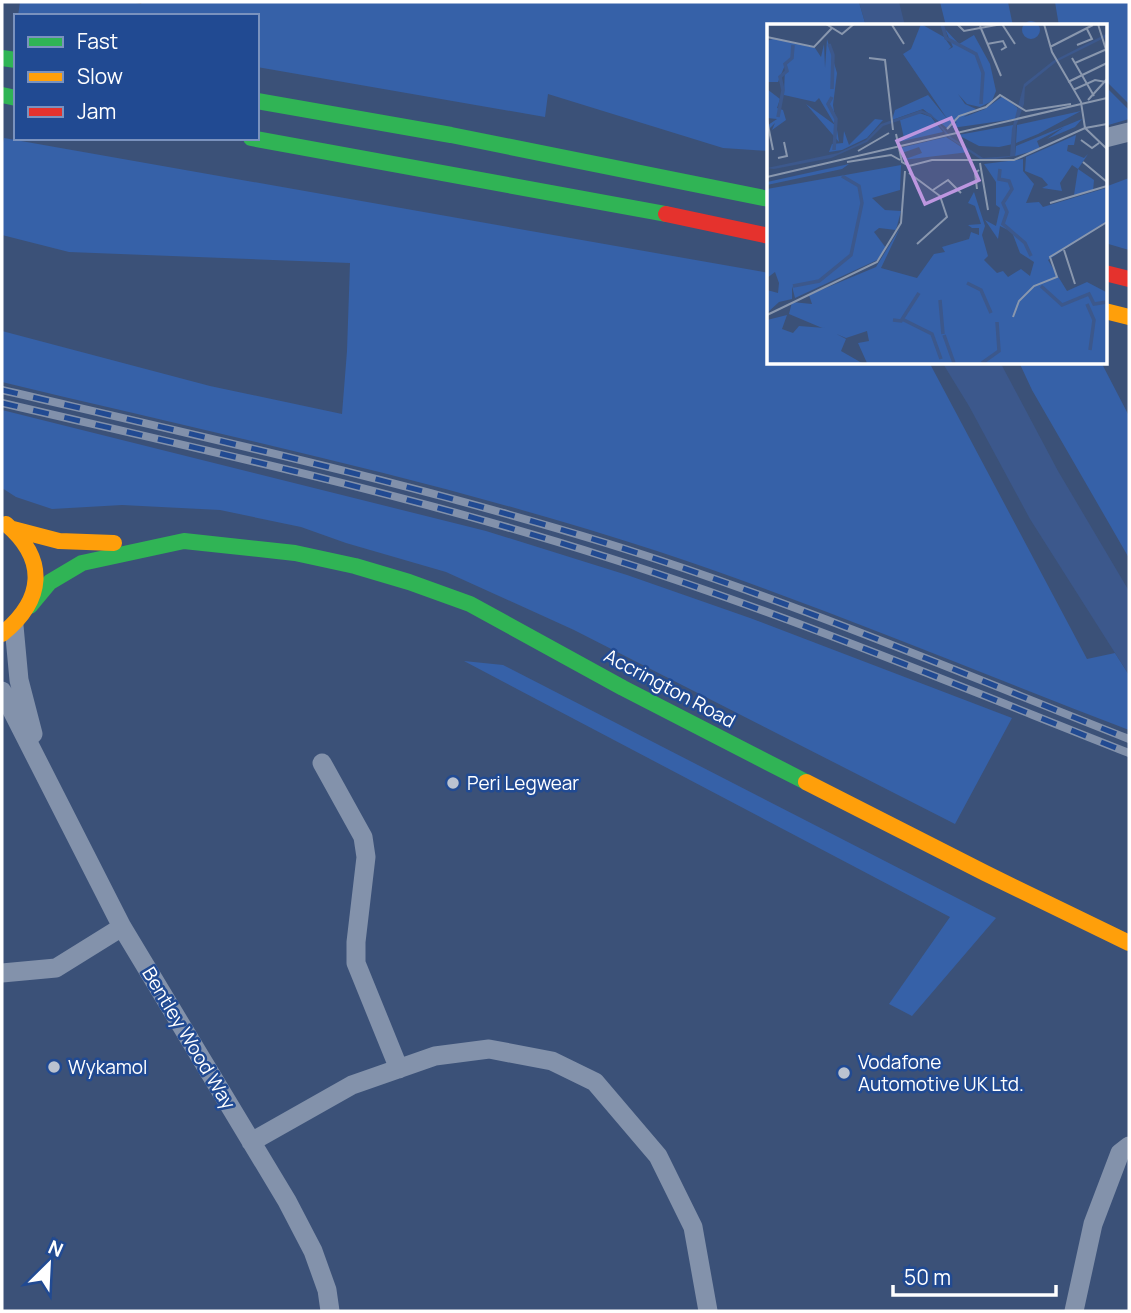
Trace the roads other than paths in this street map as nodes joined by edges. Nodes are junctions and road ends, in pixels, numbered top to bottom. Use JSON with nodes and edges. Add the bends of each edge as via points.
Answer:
{"nodes":[{"id":1,"x":259,"y":101,"type":"edge"},
{"id":2,"x":1127,"y":132,"type":"edge"},
{"id":3,"x":1106,"y":138,"type":"edge"},
{"id":4,"x":259,"y":139,"type":"edge"},
{"id":5,"x":767,"y":199,"type":"edge"},
{"id":6,"x":767,"y":236,"type":"edge"},
{"id":7,"x":1106,"y":273,"type":"edge"},
{"id":8,"x":1129,"y":279,"type":"edge"},
{"id":9,"x":1106,"y":312,"type":"edge"},
{"id":10,"x":1129,"y":317,"type":"edge"},
{"id":11,"x":7,"y":526,"type":"edge"},
{"id":12,"x":169,"y":543,"type":"junction"},
{"id":13,"x":30,"y":606,"type":"junction"},
{"id":14,"x":8,"y":630,"type":"edge"},
{"id":15,"x":2,"y":691,"type":"edge"},
{"id":16,"x":322,"y":763,"type":"dead end"},
{"id":17,"x":41,"y":766,"type":"junction"},
{"id":18,"x":122,"y":927,"type":"junction"},
{"id":19,"x":1129,"y":943,"type":"edge"},
{"id":20,"x":2,"y":973,"type":"edge"},
{"id":21,"x":400,"y":1069,"type":"junction"},
{"id":22,"x":251,"y":1142,"type":"junction"},
{"id":23,"x":1129,"y":1146,"type":"edge"},
{"id":24,"x":330,"y":1311,"type":"edge"},
{"id":25,"x":708,"y":1311,"type":"edge"},
{"id":26,"x":1074,"y":1311,"type":"edge"}],
"edges":[{"from":1,"to":5,"type":"highway"},
{"from":2,"to":3,"type":"street"},
{"from":4,"to":6,"type":"highway"},
{"from":7,"to":8,"type":"highway"},
{"from":9,"to":10,"type":"highway"},
{"from":11,"to":12,"type":"highway","name":"Accrington Road","via":[[60,541]]},
{"from":11,"to":13,"type":"highway","via":[[27,545],[35,565],[36,586]]},
{"from":12,"to":13,"type":"highway","name":"Accrington Road","via":[[82,563],[50,582]]},
{"from":12,"to":19,"type":"highway","name":"Accrington Road","via":[[295,553],[366,569],[470,604],[647,701]]},
{"from":13,"to":14,"type":"highway","name":"Accrington Road"},
{"from":14,"to":17,"type":"street","name":"Bentley Wood Way"},
{"from":15,"to":17,"type":"street","name":"Bentley Wood Way"},
{"from":16,"to":21,"type":"street","via":[[363,837],[366,857],[356,963]]},
{"from":17,"to":18,"type":"street","name":"Bentley Wood Way"},
{"from":18,"to":20,"type":"street","via":[[56,968]]},
{"from":18,"to":22,"type":"street","name":"Bentley Wood Way"},
{"from":21,"to":22,"type":"street","via":[[352,1085]]},
{"from":21,"to":25,"type":"street","via":[[435,1056],[489,1049],[551,1061],[595,1082],[659,1156],[692,1227]]},
{"from":22,"to":24,"type":"street","name":"Bentley Wood Way","via":[[313,1251]]},
{"from":23,"to":26,"type":"street","via":[[1120,1153],[1093,1224]]}]}
